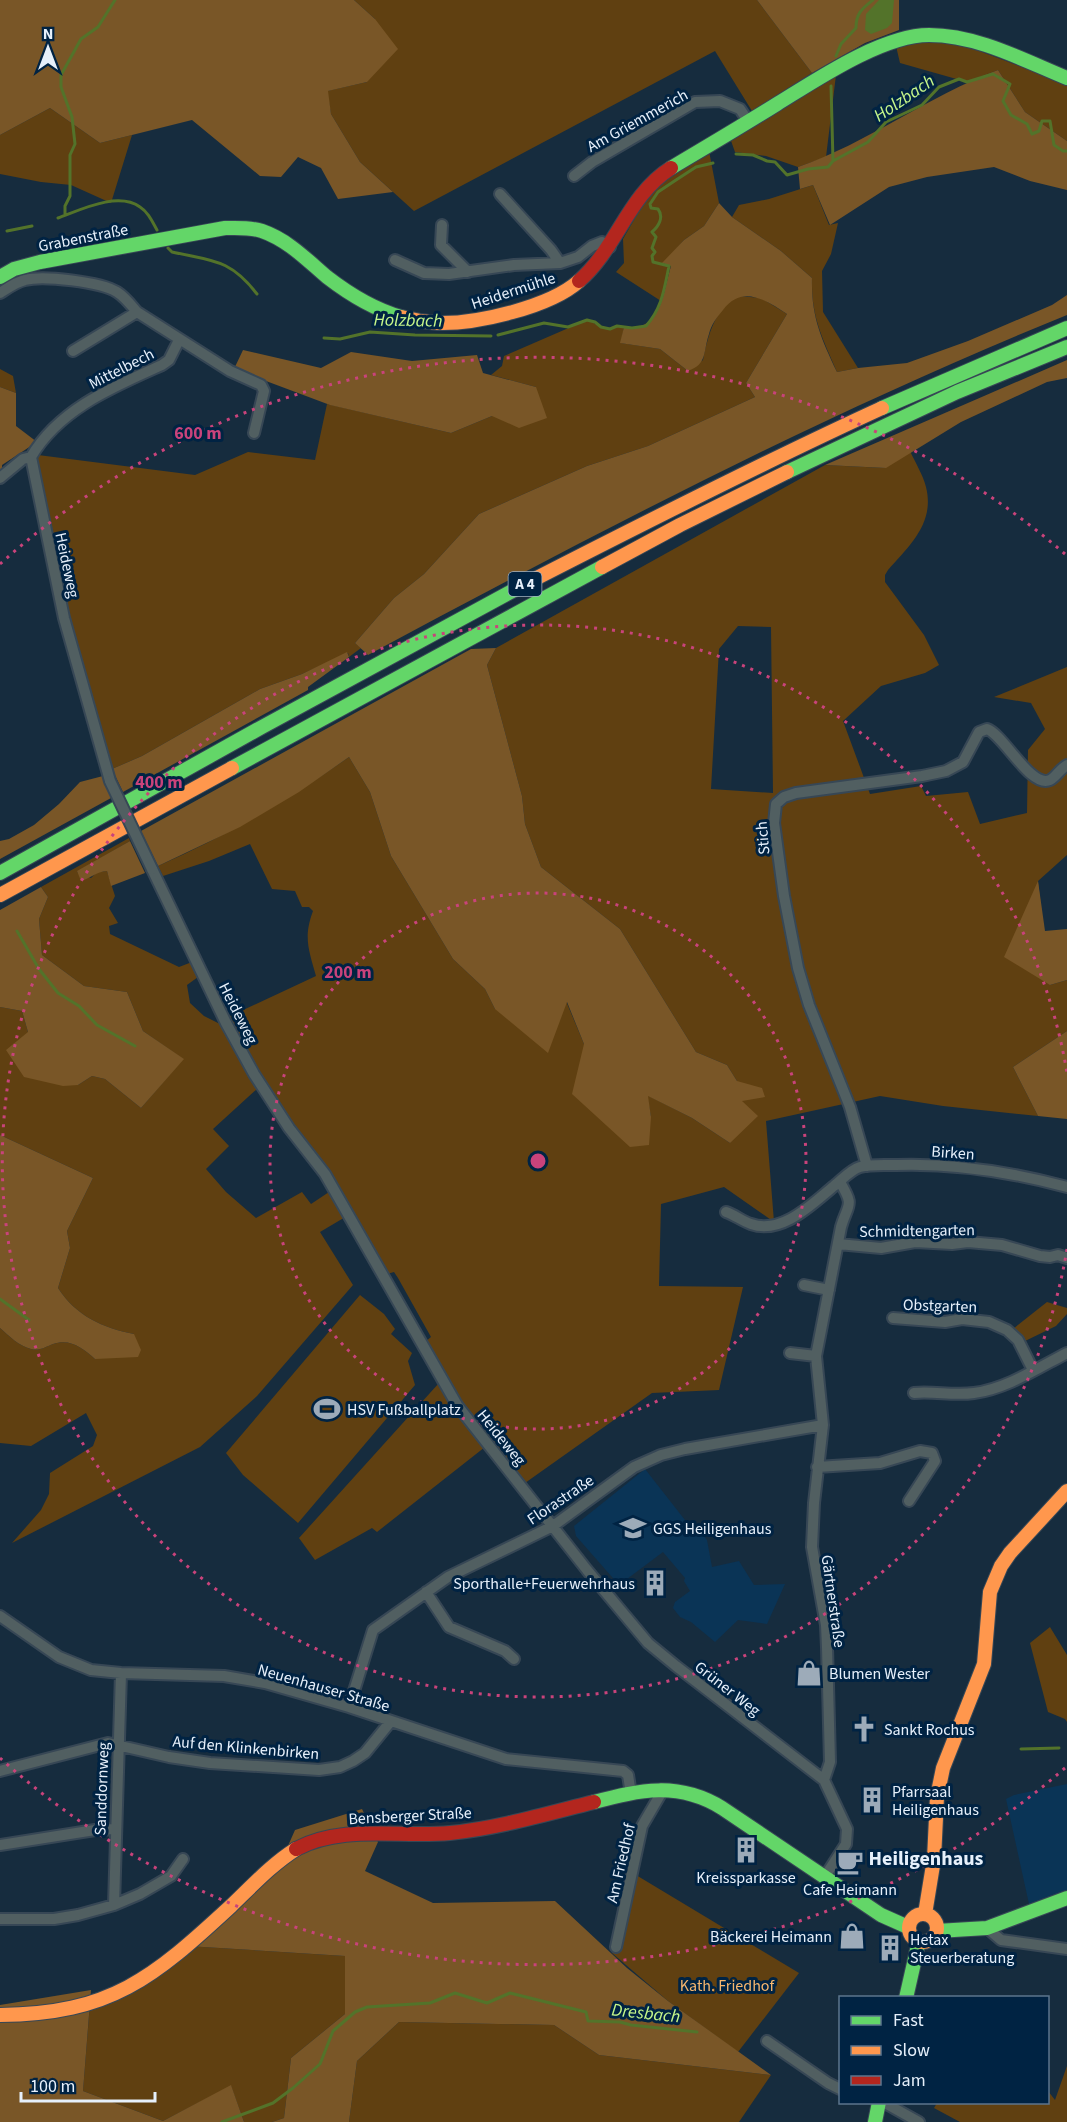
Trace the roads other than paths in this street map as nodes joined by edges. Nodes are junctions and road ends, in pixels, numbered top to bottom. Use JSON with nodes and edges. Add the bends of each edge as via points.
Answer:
{"nodes":[{"id":1,"x":1067,"y":78,"type":"edge"},
{"id":2,"x":747,"y":121,"type":"junction"},
{"id":3,"x":574,"y":176,"type":"dead end"},
{"id":4,"x":500,"y":194,"type":"dead end"},
{"id":5,"x":442,"y":225,"type":"dead end"},
{"id":6,"x":174,"y":237,"type":"joint"},
{"id":7,"x":610,"y":247,"type":"junction"},
{"id":8,"x":395,"y":260,"type":"dead end"},
{"id":9,"x":560,"y":263,"type":"junction"},
{"id":10,"x":468,"y":272,"type":"junction"},
{"id":11,"x":0,"y":277,"type":"edge"},
{"id":12,"x":0,"y":293,"type":"edge"},
{"id":13,"x":137,"y":312,"type":"junction"},
{"id":14,"x":1067,"y":328,"type":"edge"},
{"id":15,"x":179,"y":340,"type":"junction"},
{"id":16,"x":1067,"y":347,"type":"edge"},
{"id":17,"x":73,"y":351,"type":"dead end"},
{"id":18,"x":254,"y":433,"type":"dead end"},
{"id":19,"x":33,"y":454,"type":"junction"},
{"id":20,"x":0,"y":478,"type":"edge"},
{"id":21,"x":1067,"y":765,"type":"edge"},
{"id":22,"x":0,"y":873,"type":"edge"},
{"id":23,"x":0,"y":895,"type":"edge"},
{"id":24,"x":867,"y":1166,"type":"junction"},
{"id":25,"x":840,"y":1182,"type":"junction"},
{"id":26,"x":1067,"y":1187,"type":"edge"},
{"id":27,"x":726,"y":1212,"type":"dead end"},
{"id":28,"x":838,"y":1244,"type":"junction"},
{"id":29,"x":1067,"y":1258,"type":"edge"},
{"id":30,"x":804,"y":1285,"type":"dead end"},
{"id":31,"x":829,"y":1290,"type":"junction"},
{"id":32,"x":893,"y":1318,"type":"dead end"},
{"id":33,"x":790,"y":1353,"type":"dead end"},
{"id":34,"x":1067,"y":1353,"type":"edge"},
{"id":35,"x":816,"y":1356,"type":"junction"},
{"id":36,"x":1032,"y":1370,"type":"junction"},
{"id":37,"x":914,"y":1393,"type":"dead end"},
{"id":38,"x":823,"y":1425,"type":"junction"},
{"id":39,"x":817,"y":1467,"type":"junction"},
{"id":40,"x":1067,"y":1491,"type":"edge"},
{"id":41,"x":909,"y":1501,"type":"dead end"},
{"id":42,"x":553,"y":1526,"type":"junction"},
{"id":43,"x":426,"y":1592,"type":"junction"},
{"id":44,"x":0,"y":1616,"type":"edge"},
{"id":45,"x":514,"y":1659,"type":"dead end"},
{"id":46,"x":121,"y":1673,"type":"junction"},
{"id":47,"x":349,"y":1707,"type":"junction"},
{"id":48,"x":391,"y":1721,"type":"junction"},
{"id":49,"x":117,"y":1744,"type":"junction"},
{"id":50,"x":0,"y":1771,"type":"edge"},
{"id":51,"x":824,"y":1780,"type":"junction"},
{"id":52,"x":663,"y":1790,"type":"junction"},
{"id":53,"x":631,"y":1794,"type":"junction"},
{"id":54,"x":115,"y":1829,"type":"junction"},
{"id":55,"x":0,"y":1845,"type":"edge"},
{"id":56,"x":183,"y":1859,"type":"dead end"},
{"id":57,"x":824,"y":1878,"type":"junction"},
{"id":58,"x":1067,"y":1898,"type":"edge"},
{"id":59,"x":114,"y":1905,"type":"junction"},
{"id":60,"x":925,"y":1914,"type":"junction"},
{"id":61,"x":0,"y":1919,"type":"edge"},
{"id":62,"x":908,"y":1927,"type":"junction"},
{"id":63,"x":987,"y":1928,"type":"junction"},
{"id":64,"x":937,"y":1932,"type":"junction"},
{"id":65,"x":919,"y":1941,"type":"junction"},
{"id":66,"x":616,"y":1947,"type":"dead end"},
{"id":67,"x":1067,"y":1948,"type":"edge"},
{"id":68,"x":906,"y":1996,"type":"edge"},
{"id":69,"x":0,"y":2015,"type":"edge"},
{"id":70,"x":767,"y":2041,"type":"dead end"},
{"id":71,"x":839,"y":2088,"type":"edge"},
{"id":72,"x":879,"y":2104,"type":"edge"},
{"id":73,"x":885,"y":2104,"type":"edge"},
{"id":74,"x":875,"y":2122,"type":"edge"},
{"id":75,"x":919,"y":2122,"type":"edge"}],
"edges":[{"from":1,"to":2,"type":"main road","name":"Heidermühle","via":[[977,42],[927,35],[893,42],[859,56]]},
{"from":2,"to":3,"type":"street","name":"Am Griemmerich","via":[[740,109],[720,101],[695,102]]},
{"from":2,"to":7,"type":"main road","name":"Heidermühle","via":[[659,176],[632,208]]},
{"from":4,"to":9,"type":"street"},
{"from":5,"to":10,"type":"street","via":[[441,245]]},
{"from":6,"to":7,"type":"main road","name":"Heidermühle","via":[[238,226],[260,229],[374,308],[394,316],[441,324],[474,322],[554,298],[590,272]]},
{"from":6,"to":11,"type":"main road","name":"Grabenstraße","via":[[40,262]]},
{"from":7,"to":9,"type":"street","via":[[602,242]]},
{"from":8,"to":10,"type":"street","via":[[424,273]]},
{"from":9,"to":10,"type":"street"},
{"from":12,"to":13,"type":"street","name":"Mittelbech","via":[[31,279],[99,285],[120,293]]},
{"from":13,"to":15,"type":"street","name":"Mittelbech"},
{"from":13,"to":17,"type":"street"},
{"from":14,"to":22,"type":"main road","number":"A 4","via":[[821,435],[559,566]]},
{"from":15,"to":18,"type":"street","via":[[261,385],[264,391]]},
{"from":15,"to":19,"type":"street","name":"Mittelbech","via":[[169,360],[75,409],[52,429]]},
{"from":16,"to":23,"type":"main road","number":"A 4","via":[[846,442],[701,514]]},
{"from":19,"to":20,"type":"street","name":"Mittelbech"},
{"from":19,"to":42,"type":"street","name":"Heideweg","bridge":true,"via":[[64,618],[110,781],[226,1023],[272,1104],[326,1174],[457,1405]]},
{"from":21,"to":24,"type":"street","name":"Stich","via":[[1047,782],[1040,781],[987,729],[979,732],[963,762],[946,771],[796,793],[776,804],[774,824],[798,968],[850,1107]]},
{"from":24,"to":25,"type":"street","name":"Birken","via":[[853,1170]]},
{"from":24,"to":26,"type":"street","name":"Birken","via":[[969,1168],[1021,1175]]},
{"from":25,"to":27,"type":"street","name":"Birken","via":[[780,1224],[750,1224]]},
{"from":25,"to":28,"type":"street","via":[[850,1203]]},
{"from":28,"to":29,"type":"street","name":"Schmidtengarten","via":[[881,1248],[915,1242],[968,1242]]},
{"from":28,"to":31,"type":"street"},
{"from":30,"to":31,"type":"street"},
{"from":31,"to":35,"type":"street"},
{"from":32,"to":36,"type":"street","name":"Obstgarten","via":[[989,1322],[1018,1340]]},
{"from":33,"to":35,"type":"street"},
{"from":34,"to":36,"type":"street"},
{"from":35,"to":38,"type":"street"},
{"from":36,"to":37,"type":"street","via":[[975,1393]]},
{"from":38,"to":39,"type":"street","name":"Gärtnerstraße"},
{"from":38,"to":42,"type":"street","name":"Florastraße","via":[[661,1455],[634,1467]]},
{"from":39,"to":41,"type":"street","via":[[879,1463],[920,1451],[932,1453],[935,1461]]},
{"from":39,"to":51,"type":"street","name":"Gärtnerstraße","via":[[812,1547],[826,1625],[830,1762]]},
{"from":40,"to":60,"type":"main road","via":[[1010,1553],[990,1592],[984,1664],[943,1768],[937,1797],[934,1859]]},
{"from":42,"to":43,"type":"street","name":"Florastraße","via":[[448,1577]]},
{"from":42,"to":51,"type":"street","name":"Grüner Weg","via":[[648,1643]]},
{"from":43,"to":45,"type":"street","via":[[449,1627]]},
{"from":43,"to":47,"type":"street","name":"Florastraße","via":[[373,1630]]},
{"from":44,"to":46,"type":"street","name":"Neuenhauser Straße","via":[[68,1662],[91,1670]]},
{"from":46,"to":47,"type":"street","name":"Neuenhauser Straße","via":[[234,1678]]},
{"from":46,"to":49,"type":"street","name":"Sanddornweg"},
{"from":47,"to":48,"type":"street","name":"Neuenhauser Straße"},
{"from":48,"to":49,"type":"street","name":"Auf den Klinkenbirken","via":[[365,1753],[340,1767],[319,1770],[210,1763]]},
{"from":48,"to":53,"type":"street","name":"Neuenhauser Straße","via":[[506,1759],[623,1771],[628,1775]]},
{"from":49,"to":50,"type":"street"},
{"from":49,"to":54,"type":"street","name":"Sanddornweg"},
{"from":51,"to":57,"type":"street","name":"Grüner Weg","via":[[847,1829],[847,1838]]},
{"from":52,"to":53,"type":"main road","name":"Bensberger Straße"},
{"from":52,"to":57,"type":"main road","name":"Bensberger Straße","via":[[696,1794]]},
{"from":52,"to":66,"type":"street","name":"Am Friedhof","via":[[642,1826]]},
{"from":53,"to":69,"type":"main road","name":"Bensberger Straße","via":[[467,1831],[368,1832],[338,1835],[309,1844],[283,1857],[187,1946],[144,1980],[70,2010]]},
{"from":54,"to":55,"type":"street"},
{"from":54,"to":59,"type":"street","name":"Sanddornweg"},
{"from":56,"to":59,"type":"street","via":[[171,1876]]},
{"from":57,"to":62,"type":"main road","name":"Bensberger Straße","via":[[881,1915]]},
{"from":58,"to":63,"type":"main road"},
{"from":59,"to":61,"type":"street","via":[[54,1919]]},
{"from":60,"to":62,"type":"main road","via":[[913,1918]]},
{"from":60,"to":64,"type":"main road","via":[[935,1920]]},
{"from":62,"to":65,"type":"main road","via":[[911,1936]]},
{"from":63,"to":64,"type":"main road"},
{"from":63,"to":67,"type":"street","via":[[1001,1940]]},
{"from":64,"to":65,"type":"main road","via":[[932,1939]]},
{"from":65,"to":68,"type":"main road"},
{"from":70,"to":71,"type":"street"},
{"from":72,"to":74,"type":"main road"},
{"from":73,"to":75,"type":"street"}]}
